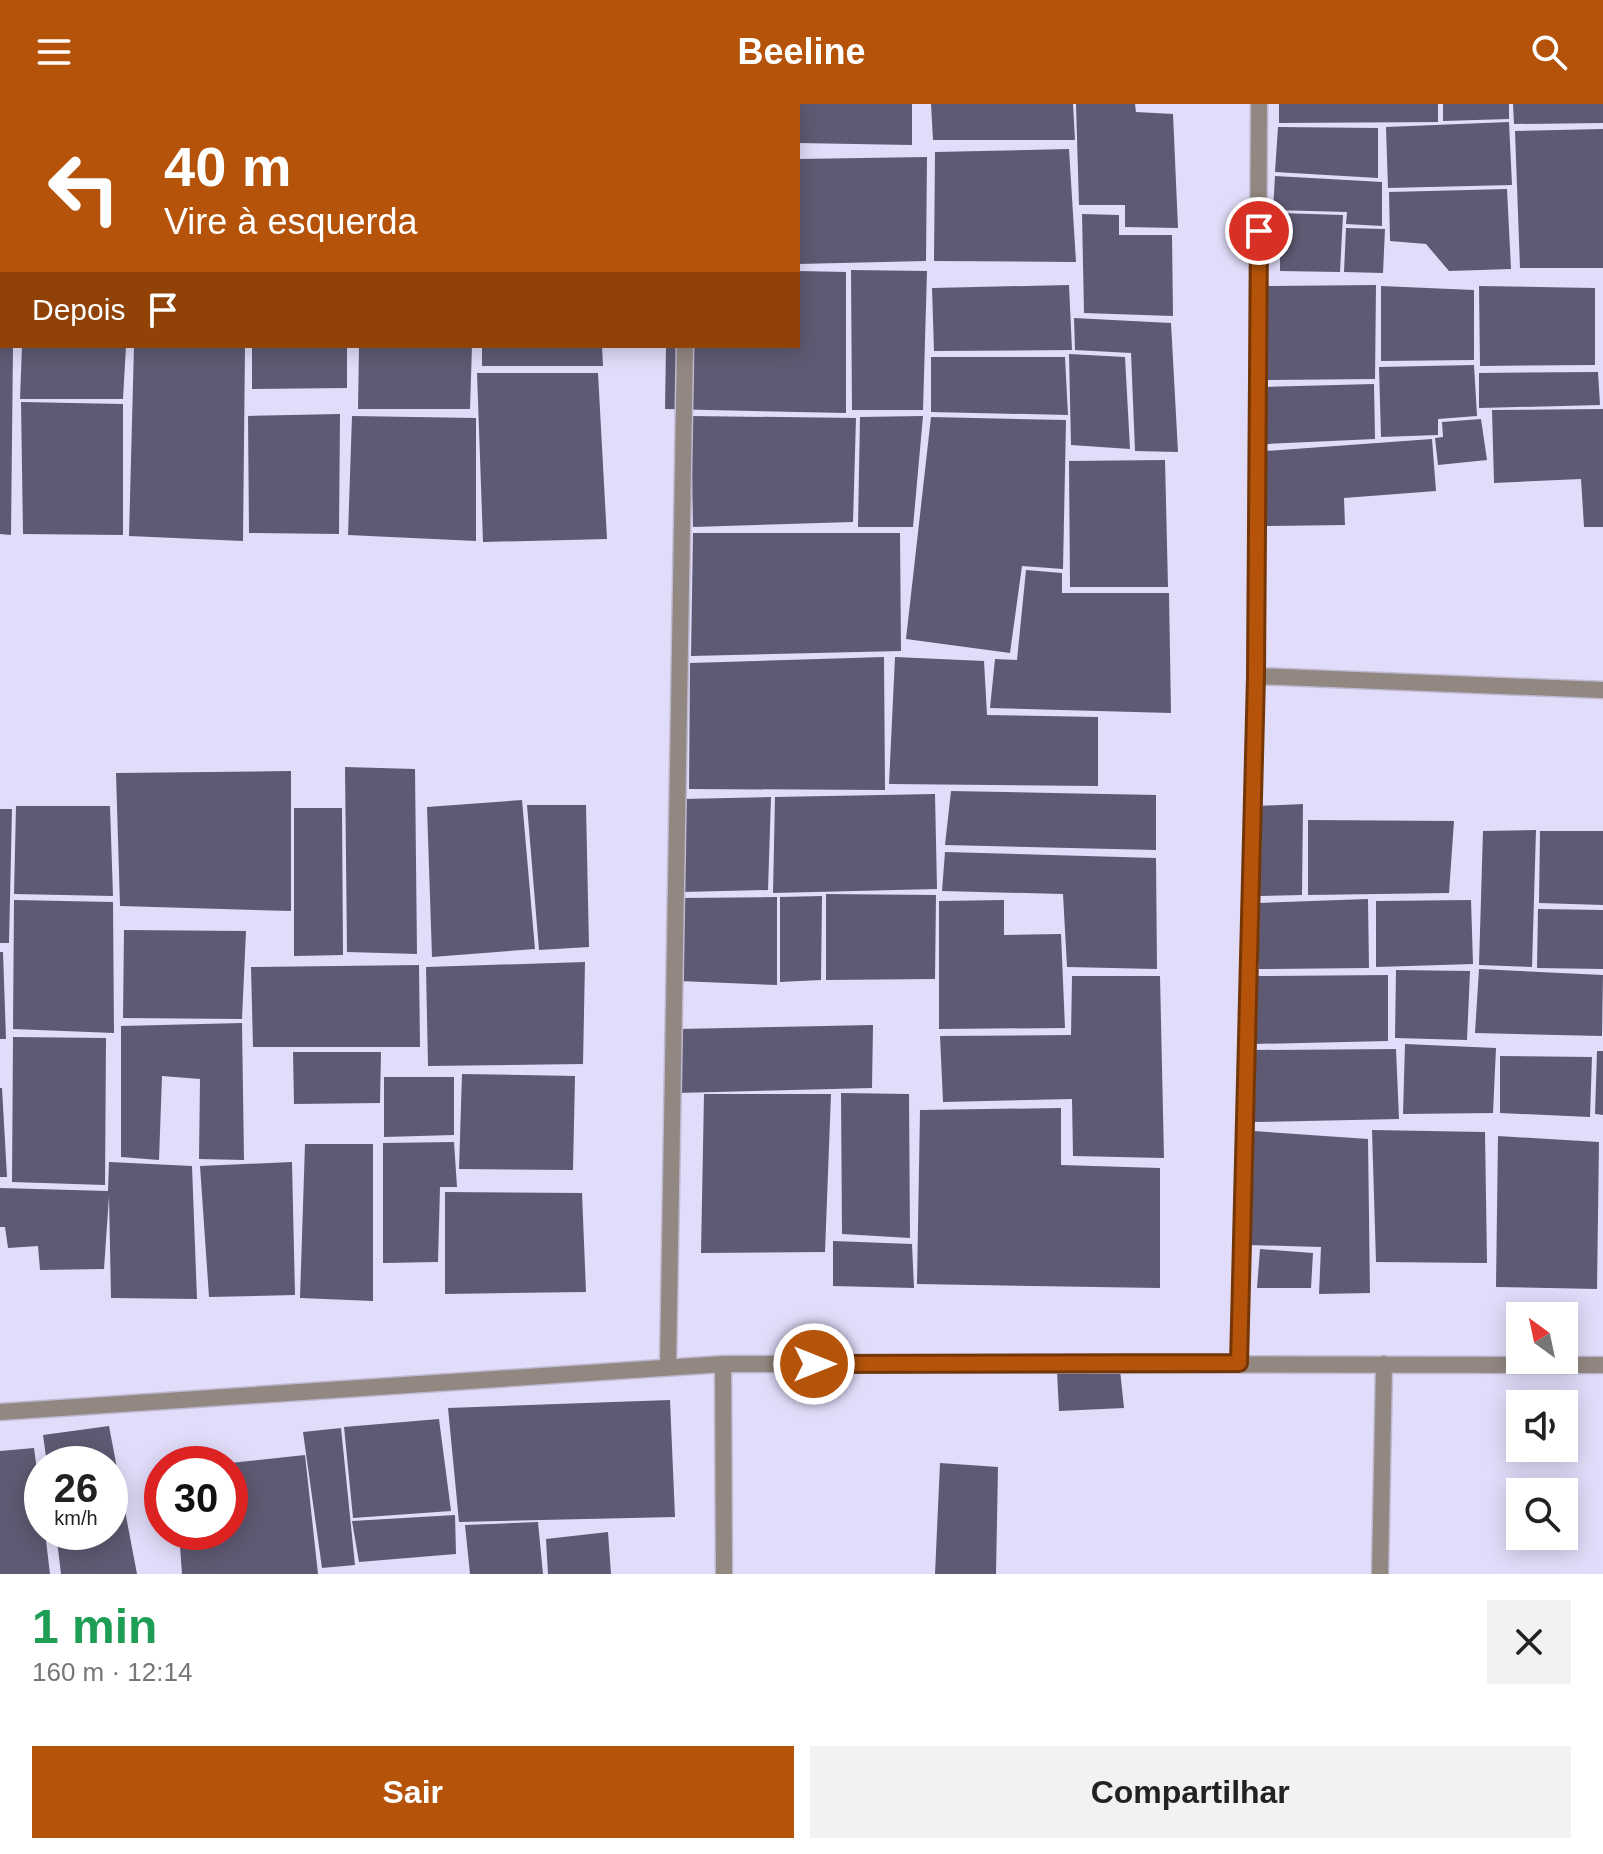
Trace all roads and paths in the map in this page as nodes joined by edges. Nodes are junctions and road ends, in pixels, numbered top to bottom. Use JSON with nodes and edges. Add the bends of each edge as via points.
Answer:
{"nodes":[{"id":1,"x":1259,"y":104,"type":"edge"},
{"id":2,"x":685,"y":348,"type":"edge"},
{"id":3,"x":1256,"y":676,"type":"junction"},
{"id":4,"x":1603,"y":690,"type":"edge"},
{"id":5,"x":1239,"y":1363,"type":"junction"},
{"id":6,"x":723,"y":1364,"type":"junction"},
{"id":7,"x":1384,"y":1364,"type":"junction"},
{"id":8,"x":1603,"y":1365,"type":"edge"},
{"id":9,"x":668,"y":1367,"type":"junction"},
{"id":10,"x":0,"y":1412,"type":"edge"},
{"id":11,"x":724,"y":1574,"type":"edge"},
{"id":12,"x":1380,"y":1574,"type":"edge"}],
"edges":[{"from":1,"to":3,"type":"street"},
{"from":2,"to":9,"type":"street"},
{"from":3,"to":4,"type":"street"},
{"from":3,"to":5,"type":"street"},
{"from":5,"to":6,"type":"street"},
{"from":5,"to":7,"type":"street"},
{"from":6,"to":9,"type":"street"},
{"from":6,"to":11,"type":"street"},
{"from":7,"to":8,"type":"street"},
{"from":7,"to":12,"type":"street"},
{"from":9,"to":10,"type":"street"}]}
